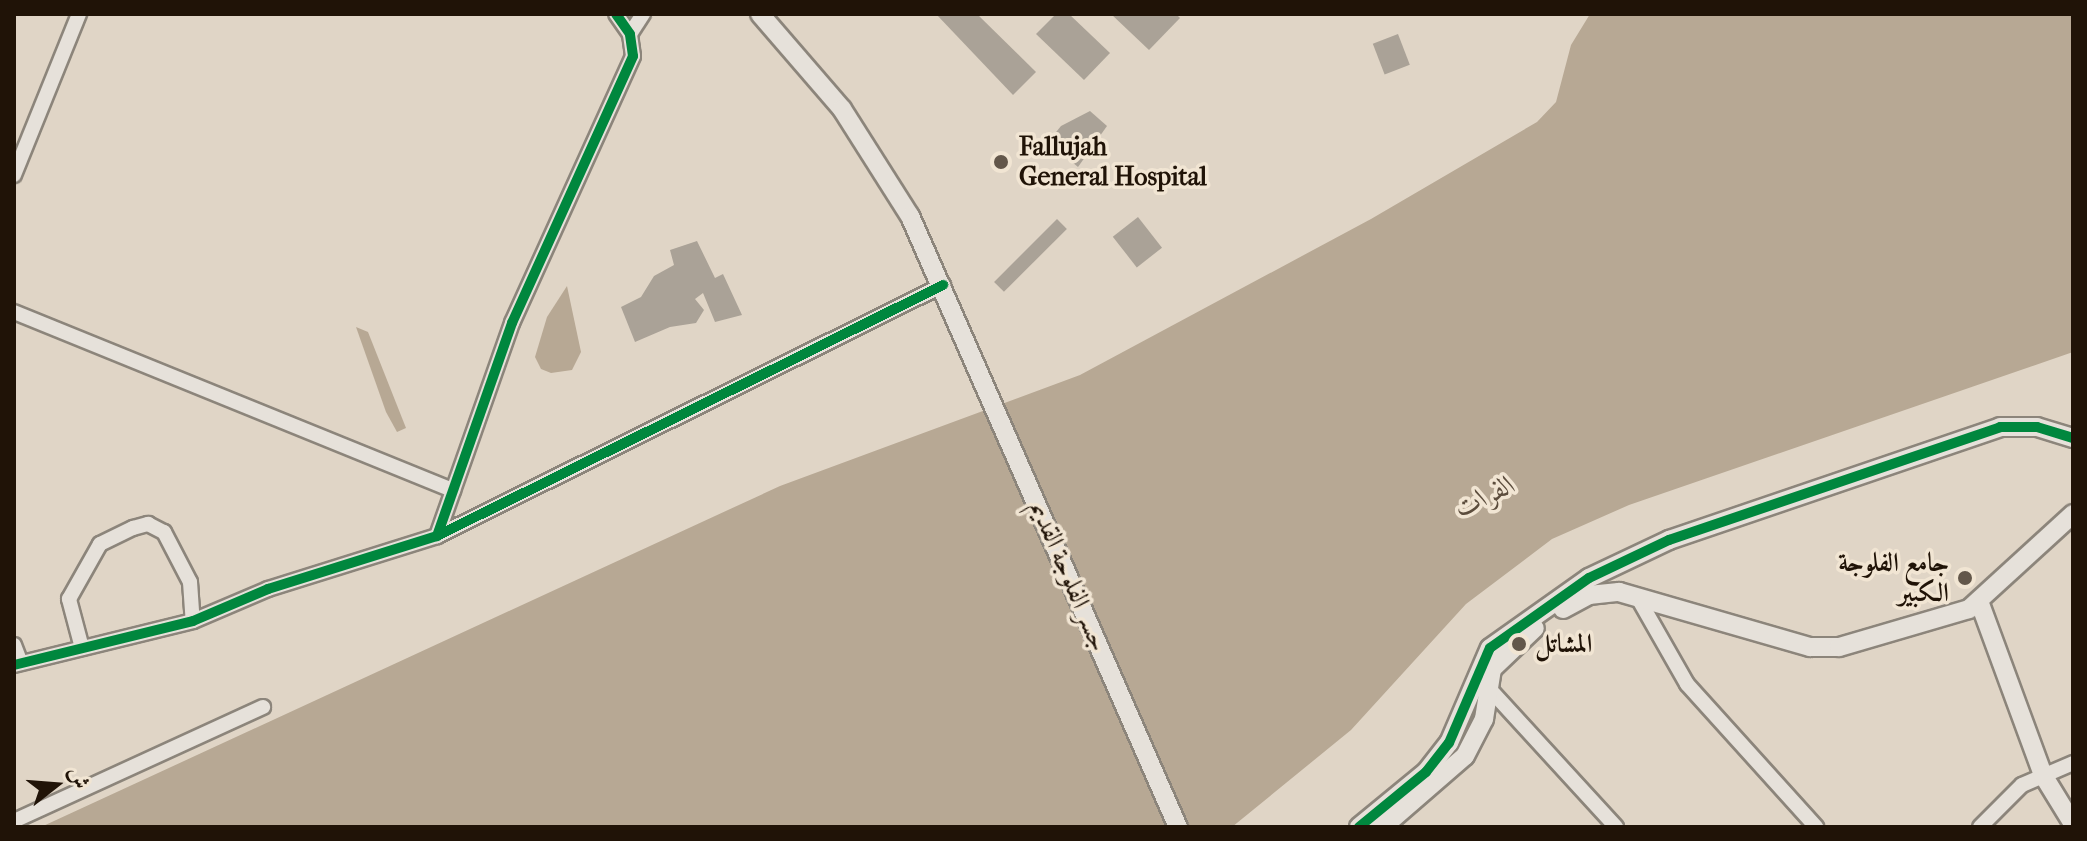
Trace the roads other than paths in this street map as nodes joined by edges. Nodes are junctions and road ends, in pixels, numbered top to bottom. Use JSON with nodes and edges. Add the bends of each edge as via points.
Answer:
{"nodes":[{"id":1,"x":79,"y":14,"type":"edge"},
{"id":2,"x":616,"y":14,"type":"edge"},
{"id":3,"x":643,"y":14,"type":"edge"},
{"id":4,"x":760,"y":14,"type":"edge"},
{"id":5,"x":630,"y":34,"type":"junction"},
{"id":6,"x":14,"y":175,"type":"edge"},
{"id":7,"x":943,"y":285,"type":"junction"},
{"id":8,"x":14,"y":312,"type":"edge"},
{"id":9,"x":2073,"y":438,"type":"edge"},
{"id":10,"x":453,"y":490,"type":"junction"},
{"id":11,"x":2073,"y":514,"type":"edge"},
{"id":12,"x":437,"y":536,"type":"junction"},
{"id":13,"x":1621,"y":561,"type":"junction"},
{"id":14,"x":1633,"y":596,"type":"junction"},
{"id":15,"x":1979,"y":601,"type":"junction"},
{"id":16,"x":193,"y":621,"type":"junction"},
{"id":17,"x":14,"y":645,"type":"edge"},
{"id":18,"x":82,"y":648,"type":"junction"},
{"id":19,"x":18,"y":664,"type":"edge"},
{"id":20,"x":1481,"y":680,"type":"junction"},
{"id":21,"x":263,"y":707,"type":"dead end"},
{"id":22,"x":2073,"y":763,"type":"edge"},
{"id":23,"x":2043,"y":775,"type":"junction"},
{"id":24,"x":14,"y":821,"type":"edge"},
{"id":25,"x":2073,"y":824,"type":"edge"},
{"id":26,"x":1178,"y":827,"type":"edge"},
{"id":27,"x":1359,"y":827,"type":"edge"},
{"id":28,"x":1383,"y":827,"type":"edge"},
{"id":29,"x":1616,"y":827,"type":"edge"},
{"id":30,"x":1816,"y":827,"type":"edge"},
{"id":31,"x":1980,"y":827,"type":"edge"}],
"edges":[{"from":1,"to":6,"type":"street"},
{"from":2,"to":5,"type":"street"},
{"from":3,"to":5,"type":"street"},
{"from":4,"to":7,"type":"street","name":"جسر الفلوجة القديم","via":[[853,124],[910,216]]},
{"from":5,"to":10,"type":"street","via":[[633,56],[512,323]]},
{"from":7,"to":12,"type":"street"},
{"from":7,"to":26,"type":"street","name":"جسر الفلوجة القديم"},
{"from":8,"to":10,"type":"street"},
{"from":9,"to":13,"type":"street","via":[[2037,427],[2000,427]]},
{"from":10,"to":12,"type":"street"},
{"from":11,"to":15,"type":"street","via":[[2032,546]]},
{"from":12,"to":16,"type":"street","via":[[268,589]]},
{"from":13,"to":14,"type":"street","via":[[1620,578]]},
{"from":13,"to":20,"type":"street","via":[[1498,641]]},
{"from":14,"to":15,"type":"street","via":[[1829,648],[1948,617]]},
{"from":14,"to":20,"type":"street","via":[[1589,595],[1554,614]]},
{"from":14,"to":30,"type":"street","via":[[1687,684]]},
{"from":15,"to":23,"type":"street"},
{"from":16,"to":18,"type":"street"},
{"from":16,"to":18,"type":"street","via":[[190,582],[164,532],[148,524],[100,544],[69,599]]},
{"from":17,"to":19,"type":"street"},
{"from":18,"to":19,"type":"street"},
{"from":20,"to":27,"type":"street","via":[[1449,743],[1426,772]]},
{"from":20,"to":28,"type":"street","via":[[1484,719],[1465,756]]},
{"from":20,"to":29,"type":"street"},
{"from":21,"to":24,"type":"street"},
{"from":22,"to":23,"type":"street"},
{"from":23,"to":25,"type":"street"},
{"from":23,"to":31,"type":"street","via":[[2022,785]]}]}
